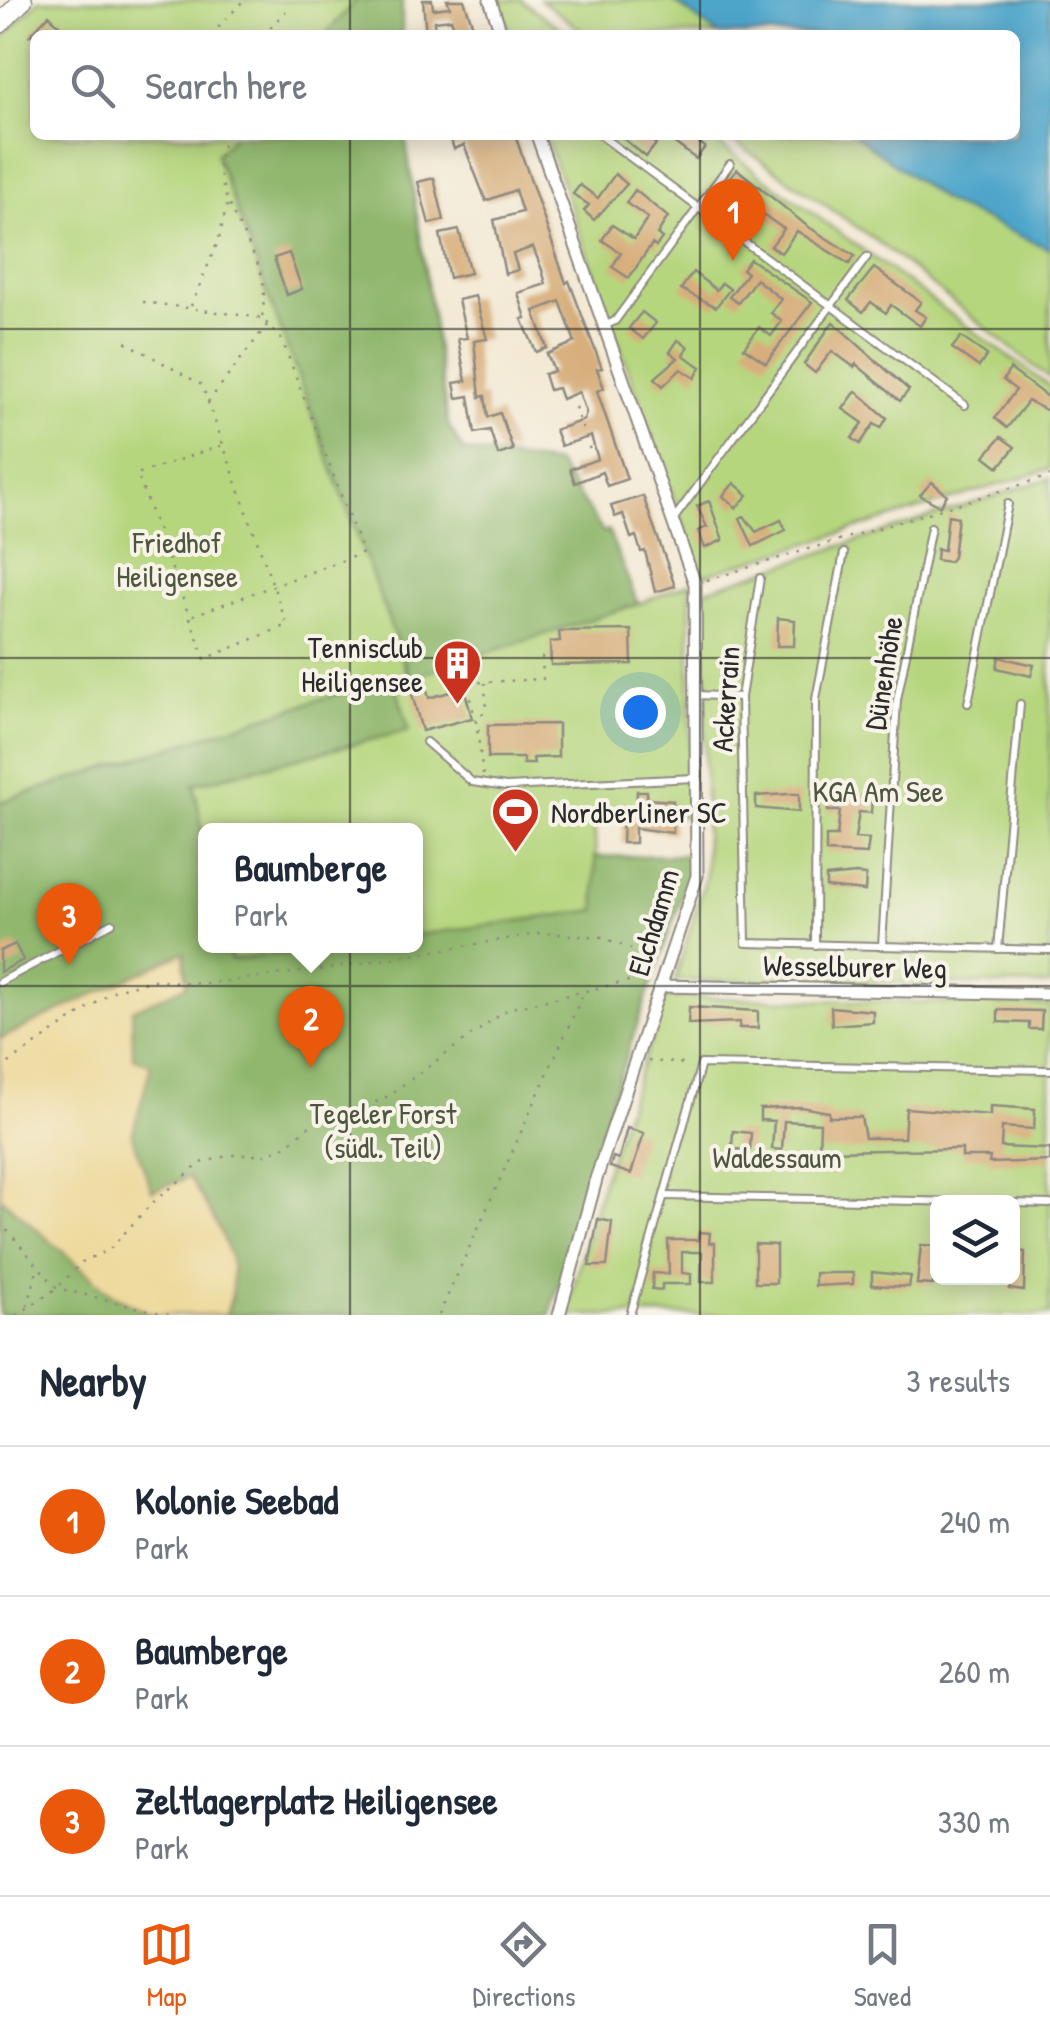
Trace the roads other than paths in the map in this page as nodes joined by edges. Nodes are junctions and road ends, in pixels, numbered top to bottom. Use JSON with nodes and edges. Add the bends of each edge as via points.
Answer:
{"nodes":[{"id":1,"x":23,"y":0,"type":"edge"},
{"id":2,"x":490,"y":0,"type":"edge"},
{"id":3,"x":0,"y":24,"type":"edge"},
{"id":4,"x":500,"y":30,"type":"edge"},
{"id":5,"x":539,"y":140,"type":"edge"},
{"id":6,"x":607,"y":140,"type":"edge"},
{"id":7,"x":730,"y":164,"type":"dead end"},
{"id":8,"x":699,"y":207,"type":"junction"},
{"id":9,"x":867,"y":257,"type":"dead end"},
{"id":10,"x":831,"y":305,"type":"junction"},
{"id":11,"x":604,"y":326,"type":"junction"},
{"id":12,"x":965,"y":405,"type":"dead end"},
{"id":13,"x":1008,"y":504,"type":"dead end"},
{"id":14,"x":673,"y":520,"type":"junction"},
{"id":15,"x":931,"y":528,"type":"dead end"},
{"id":16,"x":844,"y":553,"type":"dead end"},
{"id":17,"x":760,"y":578,"type":"dead end"},
{"id":18,"x":696,"y":696,"type":"junction"},
{"id":19,"x":741,"y":697,"type":"junction"},
{"id":20,"x":968,"y":703,"type":"dead end"},
{"id":21,"x":1020,"y":704,"type":"dead end"},
{"id":22,"x":426,"y":742,"type":"dead end"},
{"id":23,"x":696,"y":778,"type":"junction"},
{"id":24,"x":112,"y":923,"type":"dead end"},
{"id":25,"x":815,"y":945,"type":"junction"},
{"id":26,"x":882,"y":946,"type":"junction"},
{"id":27,"x":998,"y":949,"type":"junction"},
{"id":28,"x":1050,"y":950,"type":"edge"},
{"id":29,"x":0,"y":982,"type":"edge"},
{"id":30,"x":660,"y":986,"type":"junction"},
{"id":31,"x":1050,"y":994,"type":"edge"},
{"id":32,"x":1050,"y":1070,"type":"edge"},
{"id":33,"x":664,"y":1196,"type":"junction"},
{"id":34,"x":930,"y":1201,"type":"edge"},
{"id":35,"x":1020,"y":1204,"type":"edge"},
{"id":36,"x":1050,"y":1204,"type":"edge"},
{"id":37,"x":560,"y":1315,"type":"edge"},
{"id":38,"x":630,"y":1315,"type":"edge"}],
"edges":[{"from":1,"to":3,"type":"main road"},
{"from":2,"to":4,"type":"street"},
{"from":5,"to":11,"type":"street","name":"Elchdamm"},
{"from":6,"to":8,"type":"lane"},
{"from":7,"to":8,"type":"lane"},
{"from":8,"to":10,"type":"lane"},
{"from":8,"to":11,"type":"lane","via":[[616,320]]},
{"from":9,"to":10,"type":"lane"},
{"from":10,"to":12,"type":"lane"},
{"from":10,"to":14,"type":"lane"},
{"from":11,"to":14,"type":"street","name":"Elchdamm"},
{"from":13,"to":20,"type":"lane"},
{"from":14,"to":18,"type":"street","name":"Elchdamm","via":[[695,584]]},
{"from":15,"to":26,"type":"lane","name":"Dünenhöhe","via":[[897,700]]},
{"from":16,"to":25,"type":"lane","via":[[816,699]]},
{"from":17,"to":19,"type":"lane","name":"Ackerrain"},
{"from":18,"to":19,"type":"lane"},
{"from":18,"to":23,"type":"street","name":"Elchdamm"},
{"from":19,"to":25,"type":"lane","name":"Ackerrain","via":[[746,942]]},
{"from":21,"to":27,"type":"lane"},
{"from":22,"to":23,"type":"lane","via":[[457,772],[506,787]]},
{"from":23,"to":30,"type":"street","name":"Elchdamm","via":[[697,876]]},
{"from":24,"to":29,"type":"lane"},
{"from":25,"to":26,"type":"lane"},
{"from":26,"to":27,"type":"lane"},
{"from":27,"to":28,"type":"lane"},
{"from":30,"to":31,"type":"street","name":"Wesselburer Weg"},
{"from":30,"to":37,"type":"street","name":"Elchdamm","via":[[597,1176]]},
{"from":32,"to":33,"type":"lane","via":[[701,1064]]},
{"from":33,"to":34,"type":"lane"},
{"from":33,"to":38,"type":"lane"},
{"from":35,"to":36,"type":"lane"}]}
